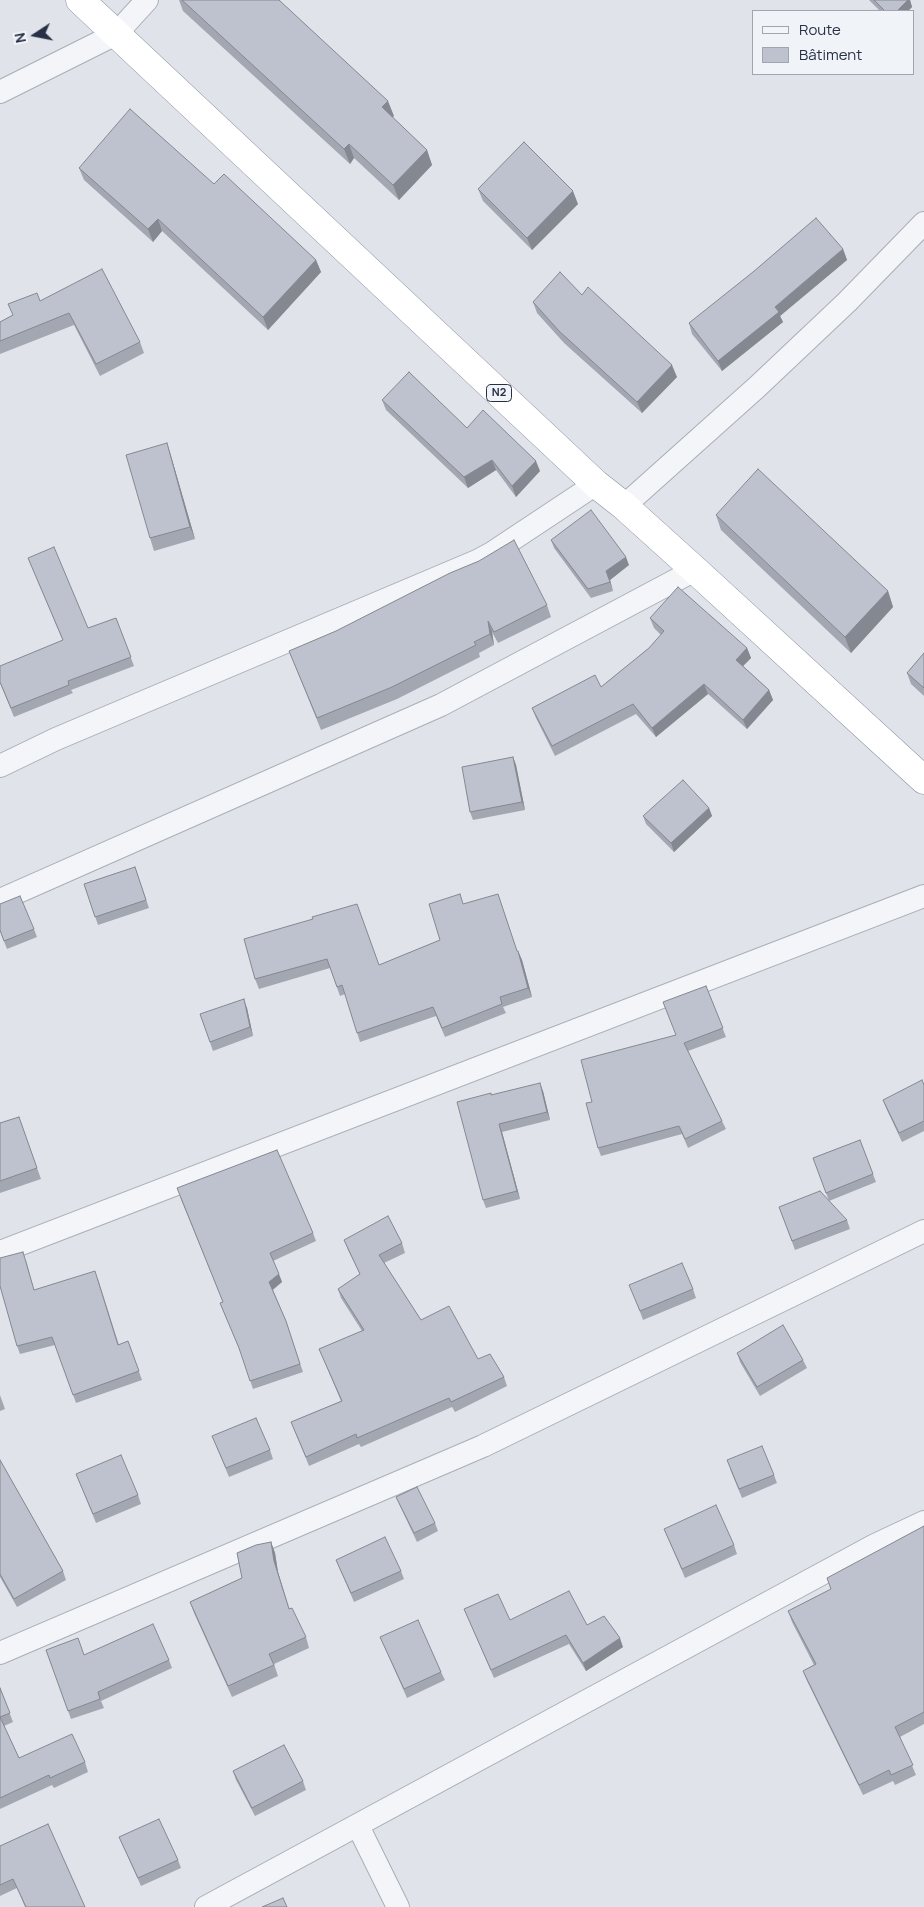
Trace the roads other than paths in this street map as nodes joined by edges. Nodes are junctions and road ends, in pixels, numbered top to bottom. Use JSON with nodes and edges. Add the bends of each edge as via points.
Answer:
{"nodes":[{"id":1,"x":80,"y":0,"type":"edge"},
{"id":2,"x":147,"y":0,"type":"edge"},
{"id":3,"x":116,"y":34,"type":"junction"},
{"id":4,"x":0,"y":92,"type":"edge"},
{"id":5,"x":924,"y":223,"type":"edge"},
{"id":6,"x":596,"y":484,"type":"junction"},
{"id":7,"x":624,"y":506,"type":"junction"},
{"id":8,"x":695,"y":570,"type":"junction"},
{"id":9,"x":0,"y":766,"type":"edge"},
{"id":10,"x":924,"y":780,"type":"edge"},
{"id":11,"x":924,"y":896,"type":"edge"},
{"id":12,"x":0,"y":900,"type":"edge"},
{"id":13,"x":924,"y":1231,"type":"edge"},
{"id":14,"x":0,"y":1252,"type":"edge"},
{"id":15,"x":924,"y":1522,"type":"edge"},
{"id":16,"x":0,"y":1653,"type":"edge"},
{"id":17,"x":358,"y":1826,"type":"junction"},
{"id":18,"x":206,"y":1907,"type":"edge"},
{"id":19,"x":398,"y":1907,"type":"edge"}],
"edges":[{"from":1,"to":3,"type":"highway","number":"N2"},
{"from":2,"to":3,"type":"street"},
{"from":3,"to":4,"type":"street"},
{"from":3,"to":6,"type":"highway","number":"N2"},
{"from":5,"to":7,"type":"street","via":[[764,381]]},
{"from":6,"to":7,"type":"highway","number":"N2"},
{"from":6,"to":9,"type":"street","via":[[477,561],[56,738]]},
{"from":7,"to":8,"type":"highway","number":"N2"},
{"from":8,"to":10,"type":"highway","number":"N2"},
{"from":8,"to":12,"type":"street","via":[[441,705]]},
{"from":11,"to":14,"type":"street"},
{"from":13,"to":16,"type":"street","via":[[483,1446]]},
{"from":15,"to":17,"type":"street"},
{"from":17,"to":18,"type":"street"},
{"from":17,"to":19,"type":"street"}]}
